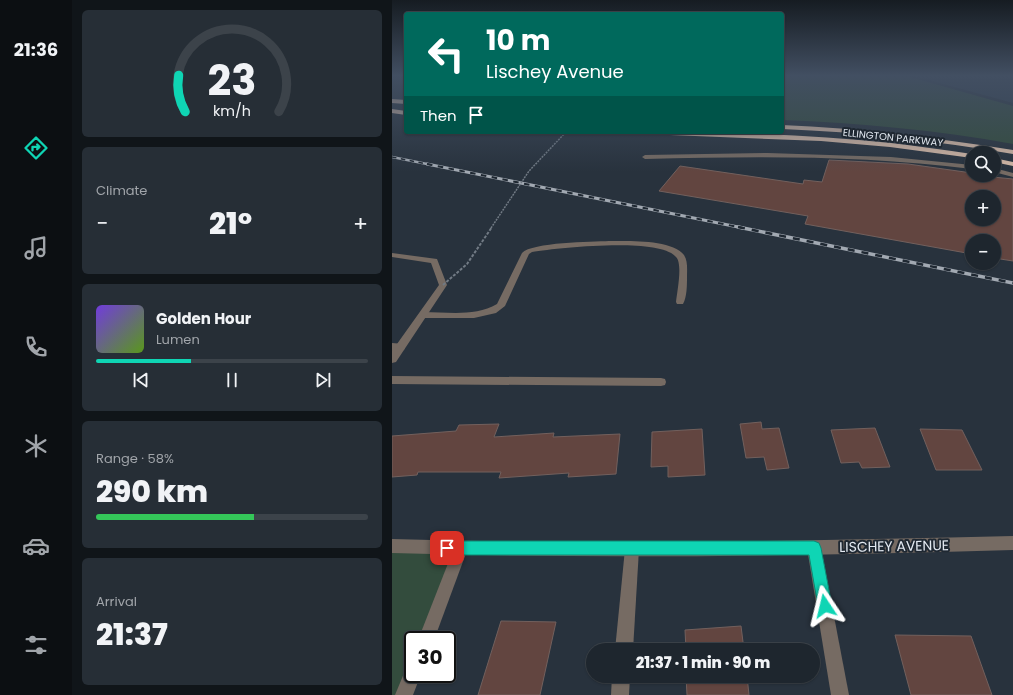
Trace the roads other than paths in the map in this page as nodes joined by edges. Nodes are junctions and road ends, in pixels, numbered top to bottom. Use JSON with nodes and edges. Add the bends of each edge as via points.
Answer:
{"nodes":[{"id":1,"x":392,"y":111,"type":"edge"},
{"id":2,"x":404,"y":113,"type":"edge"},
{"id":3,"x":784,"y":127,"type":"edge"},
{"id":4,"x":695,"y":134,"type":"edge"},
{"id":5,"x":1013,"y":152,"type":"edge"},
{"id":6,"x":965,"y":155,"type":"edge"},
{"id":7,"x":645,"y":157,"type":"dead end"},
{"id":8,"x":1001,"y":161,"type":"edge"},
{"id":9,"x":1013,"y":164,"type":"edge"},
{"id":10,"x":965,"y":166,"type":"edge"},
{"id":11,"x":1001,"y":172,"type":"edge"},
{"id":12,"x":1013,"y":175,"type":"edge"},
{"id":13,"x":392,"y":255,"type":"edge"},
{"id":14,"x":680,"y":302,"type":"dead end"},
{"id":15,"x":423,"y":315,"type":"junction"},
{"id":16,"x":396,"y":347,"type":"edge"},
{"id":17,"x":392,"y":359,"type":"edge"},
{"id":18,"x":392,"y":380,"type":"edge"},
{"id":19,"x":661,"y":382,"type":"dead end"},
{"id":20,"x":1013,"y":543,"type":"edge"},
{"id":21,"x":392,"y":546,"type":"edge"},
{"id":22,"x":461,"y":548,"type":"junction"},
{"id":23,"x":814,"y":548,"type":"junction"},
{"id":24,"x":632,"y":549,"type":"junction"},
{"id":25,"x":429,"y":631,"type":"edge"},
{"id":26,"x":625,"y":643,"type":"edge"},
{"id":27,"x":409,"y":683,"type":"edge"},
{"id":28,"x":621,"y":683,"type":"edge"},
{"id":29,"x":404,"y":695,"type":"edge"},
{"id":30,"x":620,"y":695,"type":"edge"},
{"id":31,"x":840,"y":695,"type":"edge"}],
"edges":[{"from":1,"to":2,"type":"highway"},
{"from":3,"to":5,"type":"highway","name":"ELLINGTON PARKWAY","via":[[936,139]]},
{"from":4,"to":6,"type":"highway","name":"ELLINGTON PARKWAY","via":[[821,139]]},
{"from":7,"to":10,"type":"street","via":[[818,154],[882,157]]},
{"from":8,"to":9,"type":"highway"},
{"from":11,"to":12,"type":"street"},
{"from":13,"to":15,"type":"street","via":[[434,261],[443,285]]},
{"from":14,"to":15,"type":"street","via":[[683,261],[674,250],[636,244],[576,245],[530,250],[526,253],[500,306],[494,311],[483,315]]},
{"from":15,"to":16,"type":"street"},
{"from":16,"to":17,"type":"street"},
{"from":18,"to":19,"type":"street"},
{"from":20,"to":23,"type":"street","name":"LISCHEY AVENUE"},
{"from":21,"to":22,"type":"street","name":"LISCHEY AVENUE"},
{"from":22,"to":24,"type":"street","name":"LISCHEY AVENUE"},
{"from":22,"to":25,"type":"street"},
{"from":23,"to":24,"type":"street","name":"LISCHEY AVENUE"},
{"from":23,"to":31,"type":"street"},
{"from":24,"to":26,"type":"street"},
{"from":27,"to":29,"type":"street"},
{"from":28,"to":30,"type":"street"}]}
